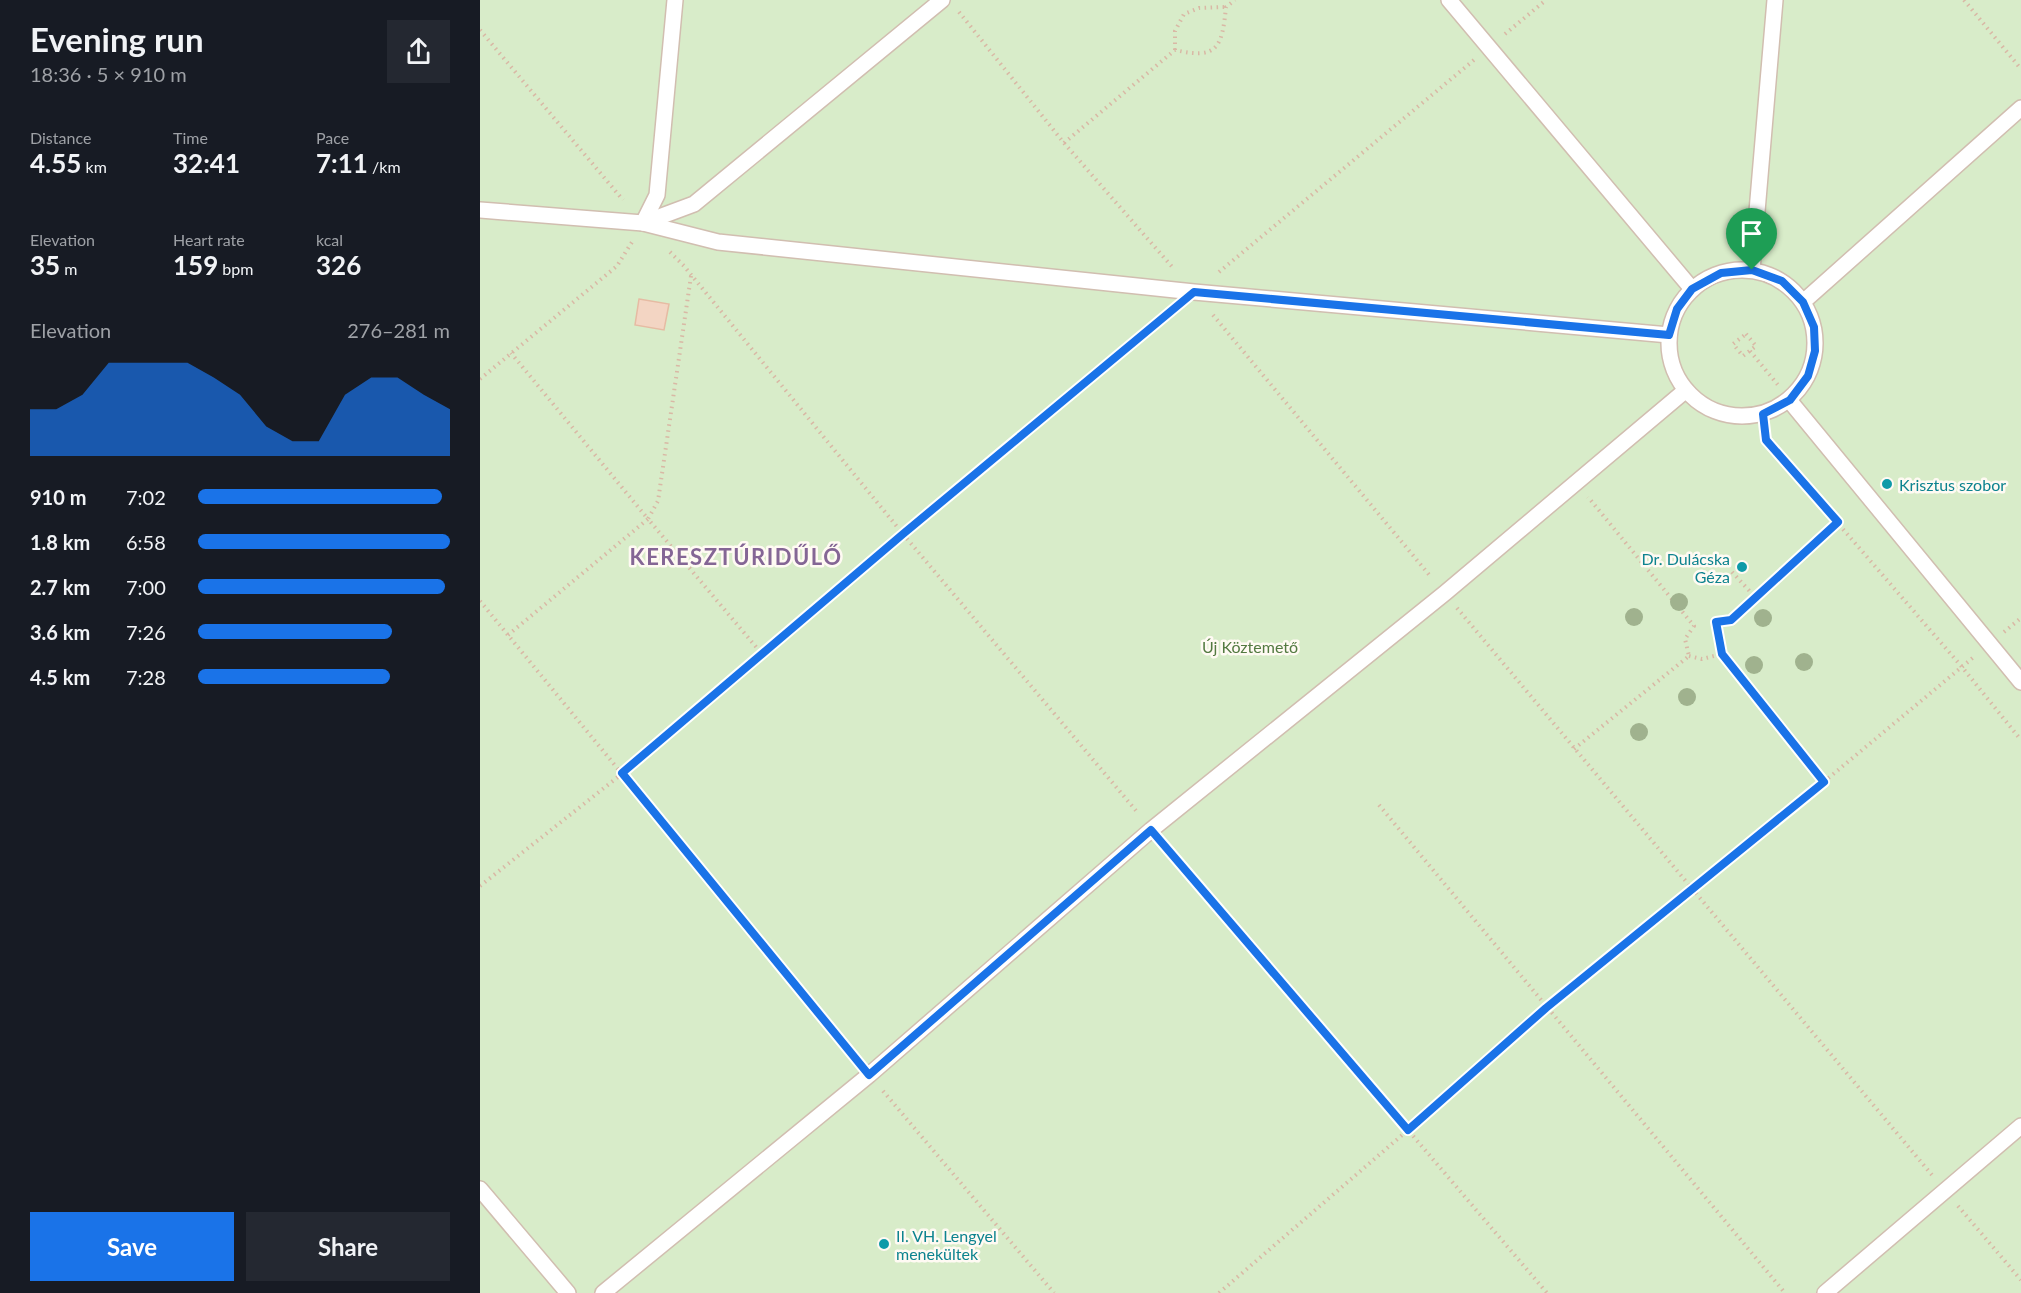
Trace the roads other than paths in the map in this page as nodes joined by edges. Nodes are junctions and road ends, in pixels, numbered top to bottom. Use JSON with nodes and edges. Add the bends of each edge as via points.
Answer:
{"nodes":[{"id":1,"x":675,"y":0,"type":"edge"},
{"id":2,"x":942,"y":0,"type":"edge"},
{"id":3,"x":1449,"y":0,"type":"edge"},
{"id":4,"x":1775,"y":0,"type":"edge"},
{"id":5,"x":2021,"y":108,"type":"edge"},
{"id":6,"x":480,"y":210,"type":"edge"},
{"id":7,"x":642,"y":223,"type":"junction"},
{"id":8,"x":1752,"y":270,"type":"junction"},
{"id":9,"x":1692,"y":289,"type":"junction"},
{"id":10,"x":1803,"y":302,"type":"junction"},
{"id":11,"x":1669,"y":335,"type":"junction"},
{"id":12,"x":1686,"y":390,"type":"junction"},
{"id":13,"x":1790,"y":400,"type":"junction"},
{"id":14,"x":2021,"y":682,"type":"edge"},
{"id":15,"x":2021,"y":1126,"type":"edge"},
{"id":16,"x":480,"y":1189,"type":"edge"},
{"id":17,"x":568,"y":1293,"type":"edge"},
{"id":18,"x":603,"y":1293,"type":"edge"},
{"id":19,"x":1825,"y":1293,"type":"edge"}],
"edges":[{"from":1,"to":7,"type":"lane","via":[[657,195]]},
{"from":2,"to":7,"type":"lane","via":[[694,204]]},
{"from":3,"to":9,"type":"lane"},
{"from":4,"to":8,"type":"lane"},
{"from":5,"to":10,"type":"lane"},
{"from":6,"to":7,"type":"lane"},
{"from":7,"to":11,"type":"lane","via":[[718,242],[1194,292]]},
{"from":8,"to":9,"type":"lane","via":[[1721,273]]},
{"from":8,"to":10,"type":"lane","via":[[1782,281]]},
{"from":9,"to":11,"type":"lane","via":[[1677,309]]},
{"from":10,"to":13,"type":"lane","via":[[1814,327],[1815,351],[1808,376]]},
{"from":11,"to":12,"type":"lane","via":[[1672,365]]},
{"from":12,"to":13,"type":"lane","via":[[1710,409],[1735,416],[1763,414]]},
{"from":12,"to":18,"type":"lane","via":[[1445,593],[1151,830],[869,1075]]},
{"from":13,"to":14,"type":"lane"},
{"from":15,"to":19,"type":"lane"},
{"from":16,"to":17,"type":"lane"}]}
